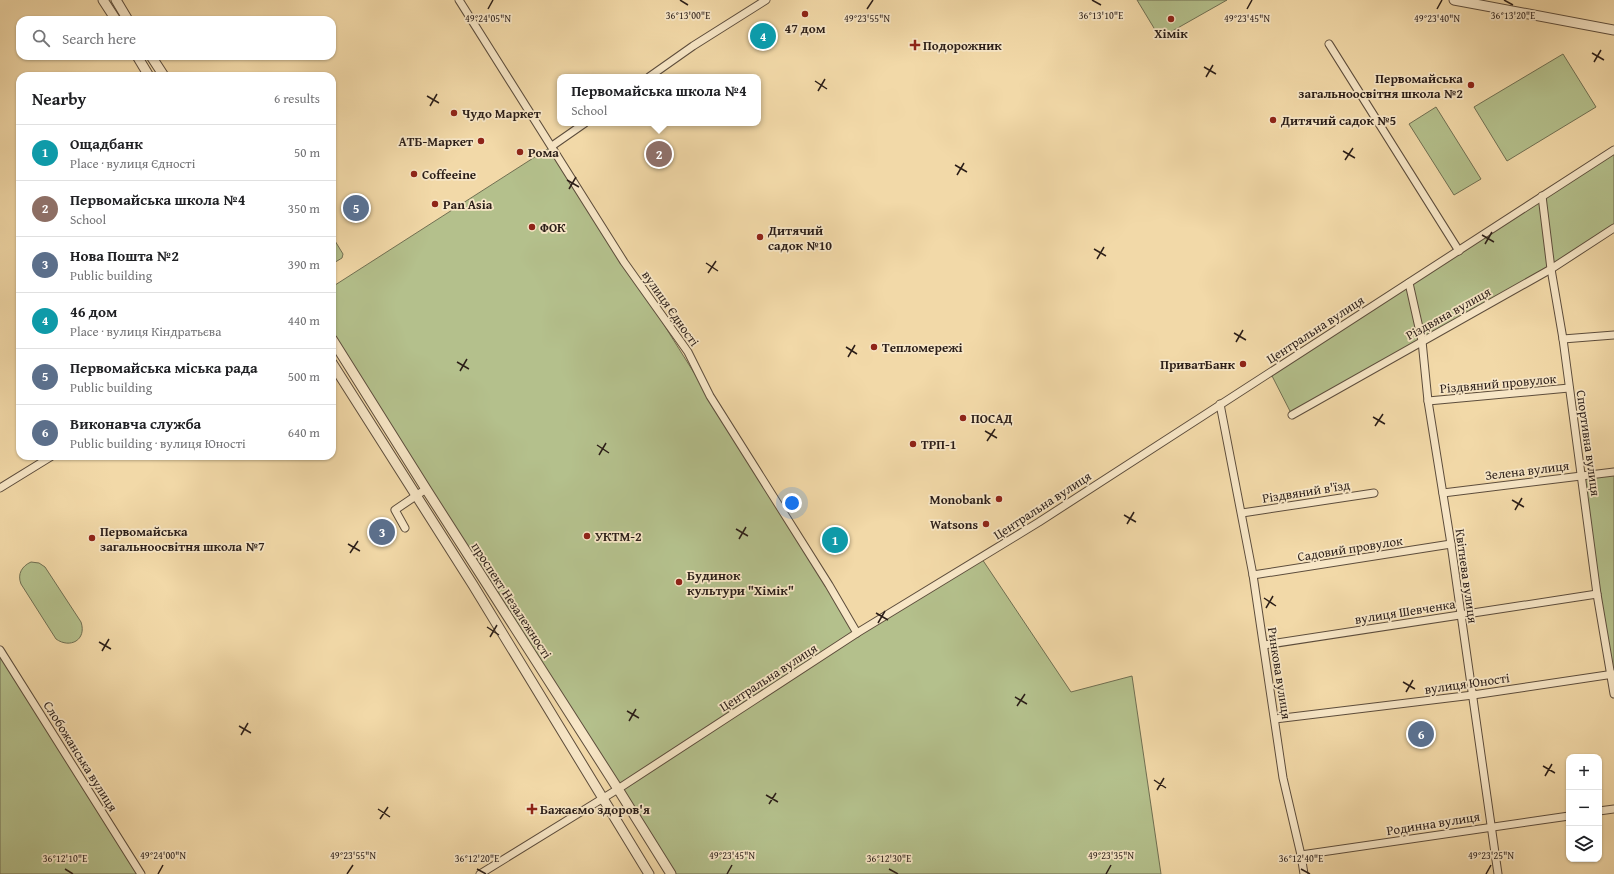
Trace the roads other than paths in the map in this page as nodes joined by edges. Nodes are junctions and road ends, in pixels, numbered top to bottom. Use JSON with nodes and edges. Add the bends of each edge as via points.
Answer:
{"nodes":[{"id":1,"x":103,"y":0,"type":"edge"},
{"id":2,"x":116,"y":0,"type":"edge"},
{"id":3,"x":459,"y":0,"type":"edge"},
{"id":4,"x":766,"y":0,"type":"edge"},
{"id":5,"x":1454,"y":0,"type":"edge"},
{"id":6,"x":113,"y":16,"type":"edge"},
{"id":7,"x":125,"y":16,"type":"edge"},
{"id":8,"x":1614,"y":30,"type":"edge"},
{"id":9,"x":1329,"y":44,"type":"dead end"},
{"id":10,"x":139,"y":60,"type":"edge"},
{"id":11,"x":154,"y":60,"type":"edge"},
{"id":12,"x":147,"y":72,"type":"edge"},
{"id":13,"x":161,"y":72,"type":"edge"},
{"id":14,"x":654,"y":74,"type":"edge"},
{"id":15,"x":581,"y":126,"type":"edge"},
{"id":16,"x":552,"y":146,"type":"junction"},
{"id":17,"x":1614,"y":150,"type":"edge"},
{"id":18,"x":1542,"y":196,"type":"junction"},
{"id":19,"x":1614,"y":228,"type":"edge"},
{"id":20,"x":1459,"y":251,"type":"junction"},
{"id":21,"x":1551,"y":269,"type":"junction"},
{"id":22,"x":1409,"y":283,"type":"junction"},
{"id":23,"x":1614,"y":334,"type":"edge"},
{"id":24,"x":1563,"y":339,"type":"junction"},
{"id":25,"x":1422,"y":341,"type":"junction"},
{"id":26,"x":336,"y":345,"type":"edge"},
{"id":27,"x":336,"y":369,"type":"edge"},
{"id":28,"x":1569,"y":388,"type":"junction"},
{"id":29,"x":1428,"y":401,"type":"junction"},
{"id":30,"x":1220,"y":404,"type":"junction"},
{"id":31,"x":1292,"y":415,"type":"dead end"},
{"id":32,"x":46,"y":460,"type":"edge"},
{"id":33,"x":1614,"y":472,"type":"edge"},
{"id":34,"x":1582,"y":476,"type":"junction"},
{"id":35,"x":0,"y":488,"type":"edge"},
{"id":36,"x":426,"y":489,"type":"junction"},
{"id":37,"x":1374,"y":493,"type":"dead end"},
{"id":38,"x":1443,"y":493,"type":"junction"},
{"id":39,"x":416,"y":496,"type":"junction"},
{"id":40,"x":1242,"y":513,"type":"junction"},
{"id":41,"x":406,"y":528,"type":"dead end"},
{"id":42,"x":1451,"y":544,"type":"junction"},
{"id":43,"x":1253,"y":575,"type":"junction"},
{"id":44,"x":1597,"y":594,"type":"junction"},
{"id":45,"x":1460,"y":614,"type":"junction"},
{"id":46,"x":857,"y":633,"type":"junction"},
{"id":47,"x":1264,"y":645,"type":"junction"},
{"id":48,"x":0,"y":650,"type":"edge"},
{"id":49,"x":1613,"y":675,"type":"edge"},
{"id":50,"x":1473,"y":694,"type":"junction"},
{"id":51,"x":1614,"y":694,"type":"edge"},
{"id":52,"x":1275,"y":719,"type":"junction"},
{"id":53,"x":618,"y":789,"type":"junction"},
{"id":54,"x":603,"y":798,"type":"junction"},
{"id":55,"x":1614,"y":809,"type":"edge"},
{"id":56,"x":1602,"y":811,"type":"edge"},
{"id":57,"x":1566,"y":816,"type":"edge"},
{"id":58,"x":1491,"y":827,"type":"junction"},
{"id":59,"x":1301,"y":855,"type":"junction"},
{"id":60,"x":483,"y":873,"type":"edge"},
{"id":61,"x":142,"y":874,"type":"edge"},
{"id":62,"x":650,"y":874,"type":"edge"},
{"id":63,"x":671,"y":874,"type":"edge"},
{"id":64,"x":1304,"y":874,"type":"edge"},
{"id":65,"x":1498,"y":874,"type":"edge"}],
"edges":[{"from":1,"to":6,"type":"street"},
{"from":2,"to":7,"type":"street"},
{"from":3,"to":16,"type":"street","name":"вулиця Єдності"},
{"from":4,"to":14,"type":"street"},
{"from":5,"to":8,"type":"street"},
{"from":9,"to":20,"type":"street"},
{"from":10,"to":12,"type":"street"},
{"from":11,"to":13,"type":"street"},
{"from":15,"to":16,"type":"street"},
{"from":16,"to":46,"type":"street","name":"вулиця Єдності","via":[[624,262],[688,352],[710,396]]},
{"from":17,"to":18,"type":"street","name":"Центральна вулиця"},
{"from":18,"to":20,"type":"street","name":"Центральна вулиця"},
{"from":18,"to":21,"type":"street","name":"Спортивна вулиця"},
{"from":19,"to":21,"type":"street","name":"Різдвяна вулиця"},
{"from":20,"to":22,"type":"street","name":"Центральна вулиця"},
{"from":21,"to":24,"type":"street","name":"Спортивна вулиця"},
{"from":21,"to":25,"type":"street","name":"Різдвяна вулиця"},
{"from":22,"to":25,"type":"street","name":"Квітнева вулиця"},
{"from":22,"to":30,"type":"street","name":"Центральна вулиця"},
{"from":23,"to":24,"type":"street"},
{"from":24,"to":28,"type":"street","name":"Спортивна вулиця"},
{"from":25,"to":29,"type":"street","name":"Квітнева вулиця"},
{"from":25,"to":31,"type":"street","name":"Різдвяна вулиця"},
{"from":26,"to":36,"type":"street","name":"проспект Незалежності"},
{"from":27,"to":39,"type":"street","name":"проспект Незалежності"},
{"from":28,"to":29,"type":"street","name":"Різдвяний провулок"},
{"from":28,"to":34,"type":"street","name":"Спортивна вулиця"},
{"from":29,"to":38,"type":"street","name":"Квітнева вулиця"},
{"from":30,"to":40,"type":"street","name":"Ринкова вулиця"},
{"from":30,"to":46,"type":"street","name":"Центральна вулиця","via":[[1026,530]]},
{"from":32,"to":35,"type":"street"},
{"from":33,"to":34,"type":"street","name":"Зелена вулиця"},
{"from":34,"to":38,"type":"street","name":"Зелена вулиця"},
{"from":34,"to":44,"type":"street","name":"Спортивна вулиця"},
{"from":36,"to":39,"type":"street"},
{"from":36,"to":53,"type":"street","name":"проспект Незалежності"},
{"from":37,"to":40,"type":"street","name":"Різдвяний в'їзд"},
{"from":38,"to":42,"type":"street","name":"Квітнева вулиця"},
{"from":39,"to":41,"type":"street","via":[[395,510]]},
{"from":39,"to":54,"type":"street","name":"проспект Незалежності"},
{"from":40,"to":43,"type":"street","name":"Ринкова вулиця"},
{"from":42,"to":43,"type":"street","name":"Садовий провулок"},
{"from":42,"to":45,"type":"street","name":"Квітнева вулиця"},
{"from":43,"to":47,"type":"street","name":"Ринкова вулиця"},
{"from":44,"to":45,"type":"street","name":"вулиця Шевченка"},
{"from":44,"to":49,"type":"street","name":"Спортивна вулиця"},
{"from":45,"to":47,"type":"street","name":"вулиця Шевченка"},
{"from":45,"to":50,"type":"street","name":"Квітнева вулиця"},
{"from":46,"to":53,"type":"street","name":"Центральна вулиця"},
{"from":47,"to":52,"type":"street","name":"Ринкова вулиця"},
{"from":48,"to":61,"type":"street","name":"Слобожанська вулиця"},
{"from":49,"to":50,"type":"street","name":"вулиця Юності"},
{"from":49,"to":51,"type":"street","name":"Спортивна вулиця"},
{"from":50,"to":52,"type":"street","name":"вулиця Юності"},
{"from":50,"to":58,"type":"street","name":"Квітнева вулиця"},
{"from":52,"to":59,"type":"street","name":"Ринкова вулиця","via":[[1284,778]]},
{"from":53,"to":54,"type":"street","name":"Центральна вулиця"},
{"from":53,"to":63,"type":"street","name":"проспект Незалежності"},
{"from":54,"to":60,"type":"street","name":"Центральна вулиця"},
{"from":54,"to":62,"type":"street","name":"проспект Незалежності"},
{"from":55,"to":56,"type":"street"},
{"from":57,"to":58,"type":"street","name":"Родинна вулиця"},
{"from":58,"to":59,"type":"street","name":"Родинна вулиця"},
{"from":58,"to":65,"type":"street","name":"Квітнева вулиця"},
{"from":59,"to":64,"type":"street","name":"Ринкова вулиця"}]}
